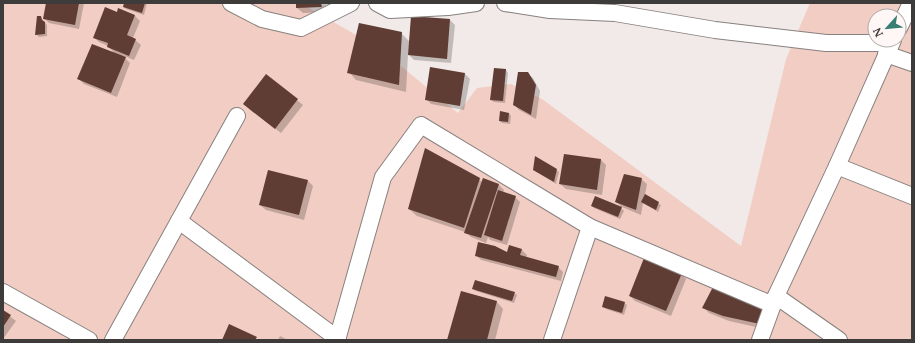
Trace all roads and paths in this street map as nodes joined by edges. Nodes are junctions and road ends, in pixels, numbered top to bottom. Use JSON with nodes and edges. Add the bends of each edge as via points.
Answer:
{"nodes":[{"id":1,"x":231,"y":3,"type":"edge"},
{"id":2,"x":351,"y":3,"type":"edge"},
{"id":3,"x":377,"y":3,"type":"edge"},
{"id":4,"x":476,"y":3,"type":"edge"},
{"id":5,"x":506,"y":3,"type":"edge"},
{"id":6,"x":867,"y":44,"type":"edge"},
{"id":7,"x":889,"y":48,"type":"edge"},
{"id":8,"x":893,"y":48,"type":"edge"},
{"id":9,"x":912,"y":64,"type":"edge"},
{"id":10,"x":237,"y":116,"type":"dead end"},
{"id":11,"x":837,"y":166,"type":"junction"},
{"id":12,"x":912,"y":196,"type":"edge"},
{"id":13,"x":179,"y":221,"type":"junction"},
{"id":14,"x":590,"y":226,"type":"junction"},
{"id":15,"x":3,"y":292,"type":"edge"},
{"id":16,"x":775,"y":301,"type":"junction"},
{"id":17,"x":89,"y":340,"type":"edge"},
{"id":18,"x":112,"y":340,"type":"edge"},
{"id":19,"x":337,"y":340,"type":"edge"},
{"id":20,"x":552,"y":340,"type":"edge"},
{"id":21,"x":760,"y":340,"type":"edge"},
{"id":22,"x":839,"y":340,"type":"edge"}],
"edges":[{"from":1,"to":2,"type":"street","via":[[262,19],[301,28]]},
{"from":3,"to":4,"type":"street","via":[[390,10],[398,10]]},
{"from":5,"to":6,"type":"street","via":[[550,10],[615,14],[715,30],[826,43]]},
{"from":7,"to":11,"type":"street"},
{"from":8,"to":9,"type":"street"},
{"from":10,"to":13,"type":"street"},
{"from":11,"to":12,"type":"street"},
{"from":11,"to":16,"type":"street"},
{"from":13,"to":18,"type":"street"},
{"from":13,"to":19,"type":"street"},
{"from":14,"to":16,"type":"street"},
{"from":14,"to":19,"type":"street","via":[[421,125],[383,177]]},
{"from":14,"to":20,"type":"street"},
{"from":15,"to":17,"type":"street"},
{"from":16,"to":21,"type":"street"},
{"from":16,"to":22,"type":"street"}]}
